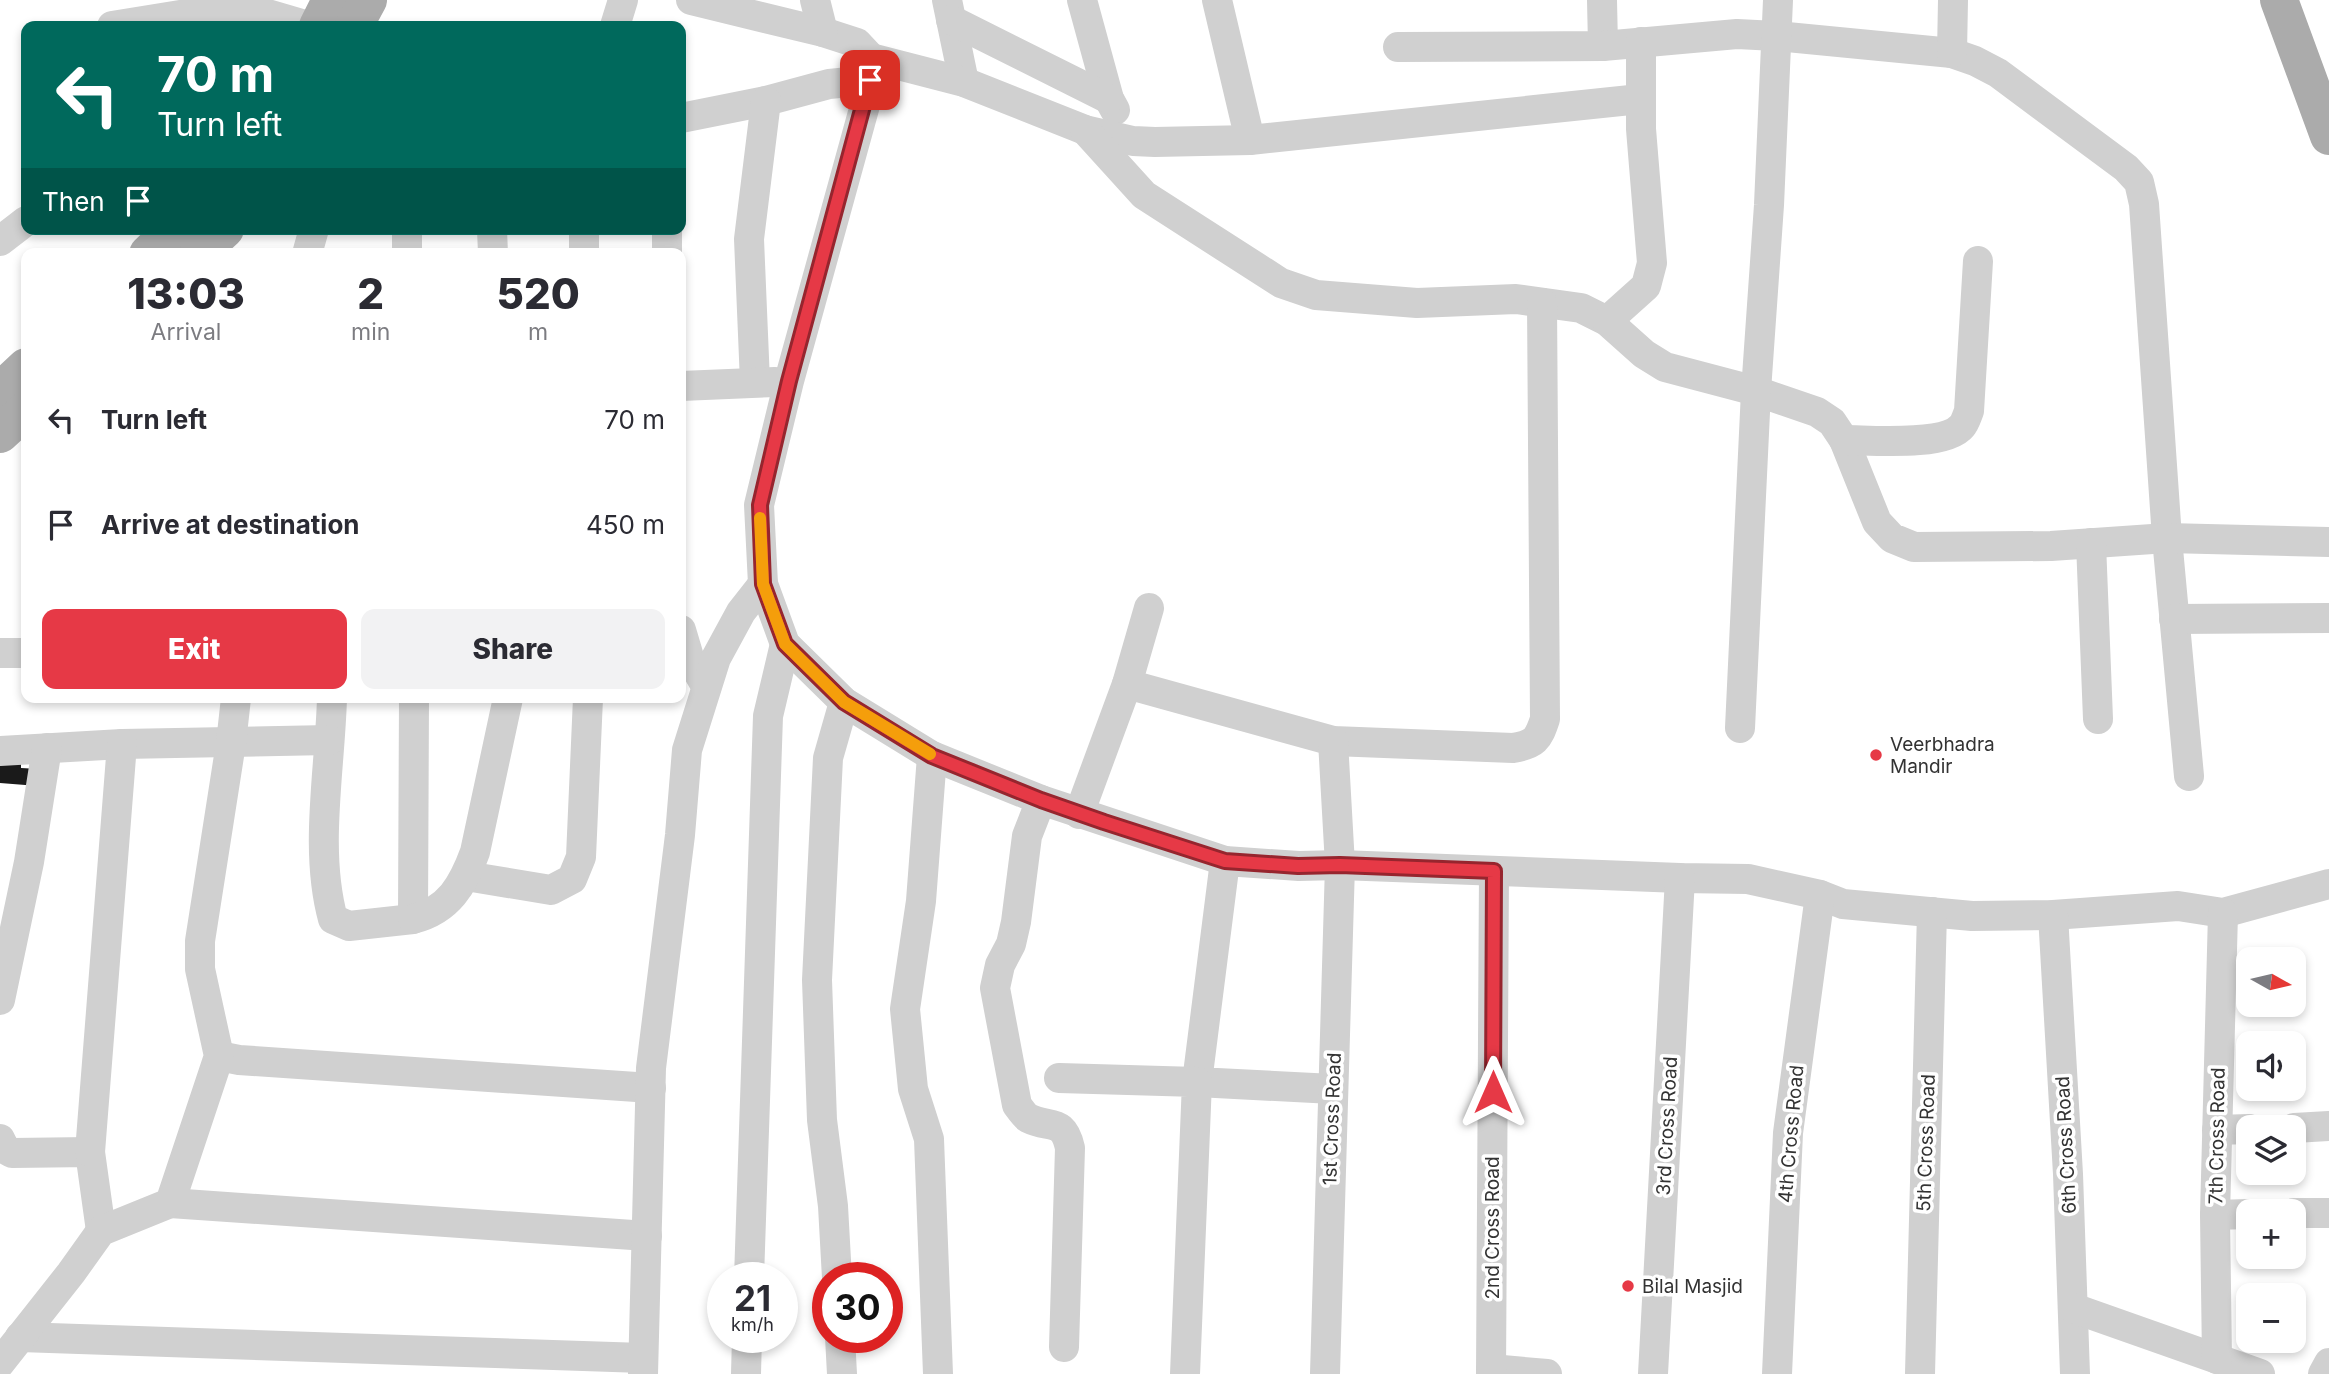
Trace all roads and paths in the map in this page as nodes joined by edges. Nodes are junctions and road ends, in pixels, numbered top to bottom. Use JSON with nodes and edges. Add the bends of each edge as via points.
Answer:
{"nodes":[{"id":1,"x":331,"y":0,"type":"edge"},
{"id":2,"x":368,"y":0,"type":"edge"},
{"id":3,"x":623,"y":0,"type":"edge"},
{"id":4,"x":691,"y":0,"type":"edge"},
{"id":5,"x":815,"y":0,"type":"edge"},
{"id":6,"x":1082,"y":0,"type":"edge"},
{"id":7,"x":1217,"y":0,"type":"edge"},
{"id":8,"x":1602,"y":0,"type":"edge"},
{"id":9,"x":1778,"y":0,"type":"edge"},
{"id":10,"x":1953,"y":0,"type":"edge"},
{"id":11,"x":2279,"y":0,"type":"edge"},
{"id":12,"x":949,"y":10,"type":"edge"},
{"id":13,"x":144,"y":21,"type":"edge"},
{"id":14,"x":292,"y":21,"type":"edge"},
{"id":15,"x":320,"y":21,"type":"edge"},
{"id":16,"x":357,"y":21,"type":"edge"},
{"id":17,"x":617,"y":21,"type":"edge"},
{"id":18,"x":823,"y":32,"type":"junction"},
{"id":19,"x":1776,"y":36,"type":"junction"},
{"id":20,"x":1641,"y":42,"type":"junction"},
{"id":21,"x":1603,"y":46,"type":"junction"},
{"id":22,"x":1398,"y":47,"type":"dead end"},
{"id":23,"x":1952,"y":53,"type":"junction"},
{"id":24,"x":871,"y":69,"type":"junction"},
{"id":25,"x":964,"y":82,"type":"junction"},
{"id":26,"x":1109,"y":99,"type":"junction"},
{"id":27,"x":1640,"y":99,"type":"junction"},
{"id":28,"x":766,"y":101,"type":"junction"},
{"id":29,"x":2325,"y":114,"type":"edge"},
{"id":30,"x":686,"y":117,"type":"edge"},
{"id":31,"x":1085,"y":130,"type":"junction"},
{"id":32,"x":1250,"y":140,"type":"junction"},
{"id":33,"x":1133,"y":141,"type":"junction"},
{"id":34,"x":21,"y":225,"type":"edge"},
{"id":35,"x":168,"y":235,"type":"edge"},
{"id":36,"x":219,"y":235,"type":"edge"},
{"id":37,"x":0,"y":241,"type":"edge"},
{"id":38,"x":154,"y":248,"type":"edge"},
{"id":39,"x":205,"y":248,"type":"edge"},
{"id":40,"x":1978,"y":261,"type":"dead end"},
{"id":41,"x":1542,"y":303,"type":"junction"},
{"id":42,"x":1607,"y":321,"type":"junction"},
{"id":43,"x":21,"y":372,"type":"edge"},
{"id":44,"x":789,"y":381,"type":"junction"},
{"id":45,"x":755,"y":382,"type":"junction"},
{"id":46,"x":686,"y":386,"type":"edge"},
{"id":47,"x":0,"y":391,"type":"edge"},
{"id":48,"x":1756,"y":391,"type":"junction"},
{"id":49,"x":21,"y":415,"type":"edge"},
{"id":50,"x":0,"y":434,"type":"edge"},
{"id":51,"x":1844,"y":440,"type":"junction"},
{"id":52,"x":2167,"y":538,"type":"junction"},
{"id":53,"x":2329,"y":542,"type":"edge"},
{"id":54,"x":2091,"y":543,"type":"junction"},
{"id":55,"x":763,"y":584,"type":"junction"},
{"id":56,"x":1149,"y":608,"type":"dead end"},
{"id":57,"x":2329,"y":618,"type":"edge"},
{"id":58,"x":2174,"y":619,"type":"junction"},
{"id":59,"x":785,"y":644,"type":"junction"},
{"id":60,"x":686,"y":647,"type":"edge"},
{"id":61,"x":0,"y":653,"type":"edge"},
{"id":62,"x":21,"y":653,"type":"edge"},
{"id":63,"x":1127,"y":684,"type":"junction"},
{"id":64,"x":706,"y":686,"type":"junction"},
{"id":65,"x":844,"y":702,"type":"junction"},
{"id":66,"x":235,"y":703,"type":"edge"},
{"id":67,"x":332,"y":703,"type":"edge"},
{"id":68,"x":414,"y":703,"type":"edge"},
{"id":69,"x":507,"y":703,"type":"edge"},
{"id":70,"x":588,"y":703,"type":"edge"},
{"id":71,"x":2098,"y":719,"type":"dead end"},
{"id":72,"x":1740,"y":728,"type":"dead end"},
{"id":73,"x":329,"y":740,"type":"junction"},
{"id":74,"x":1333,"y":741,"type":"junction"},
{"id":75,"x":231,"y":743,"type":"junction"},
{"id":76,"x":122,"y":744,"type":"junction"},
{"id":77,"x":47,"y":748,"type":"junction"},
{"id":78,"x":0,"y":751,"type":"edge"},
{"id":79,"x":932,"y":756,"type":"junction"},
{"id":80,"x":2189,"y":776,"type":"dead end"},
{"id":81,"x":1041,"y":800,"type":"junction"},
{"id":82,"x":1079,"y":814,"type":"junction"},
{"id":83,"x":1225,"y":861,"type":"junction"},
{"id":84,"x":1340,"y":865,"type":"junction"},
{"id":85,"x":1494,"y":871,"type":"junction"},
{"id":86,"x":466,"y":876,"type":"junction"},
{"id":87,"x":1680,"y":878,"type":"junction"},
{"id":88,"x":2329,"y":884,"type":"edge"},
{"id":89,"x":1820,"y":895,"type":"junction"},
{"id":90,"x":1933,"y":912,"type":"junction"},
{"id":91,"x":2223,"y":913,"type":"junction"},
{"id":92,"x":2053,"y":915,"type":"junction"},
{"id":93,"x":413,"y":919,"type":"junction"},
{"id":94,"x":0,"y":1000,"type":"edge"},
{"id":95,"x":219,"y":1056,"type":"junction"},
{"id":96,"x":1059,"y":1078,"type":"dead end"},
{"id":97,"x":1197,"y":1082,"type":"junction"},
{"id":98,"x":650,"y":1088,"type":"junction"},
{"id":99,"x":1333,"y":1089,"type":"junction"},
{"id":100,"x":2329,"y":1126,"type":"edge"},
{"id":101,"x":2306,"y":1127,"type":"edge"},
{"id":102,"x":2236,"y":1129,"type":"edge"},
{"id":103,"x":2217,"y":1130,"type":"junction"},
{"id":104,"x":0,"y":1139,"type":"edge"},
{"id":105,"x":90,"y":1152,"type":"junction"},
{"id":106,"x":170,"y":1203,"type":"junction"},
{"id":107,"x":2306,"y":1213,"type":"edge"},
{"id":108,"x":2329,"y":1213,"type":"edge"},
{"id":109,"x":2216,"y":1214,"type":"junction"},
{"id":110,"x":2236,"y":1214,"type":"edge"},
{"id":111,"x":101,"y":1231,"type":"junction"},
{"id":112,"x":647,"y":1236,"type":"junction"},
{"id":113,"x":750,"y":1262,"type":"edge"},
{"id":114,"x":836,"y":1262,"type":"edge"},
{"id":115,"x":2073,"y":1308,"type":"junction"},
{"id":116,"x":20,"y":1337,"type":"junction"},
{"id":117,"x":1064,"y":1347,"type":"dead end"},
{"id":118,"x":747,"y":1353,"type":"edge"},
{"id":119,"x":841,"y":1353,"type":"edge"},
{"id":120,"x":2217,"y":1359,"type":"junction"},
{"id":121,"x":0,"y":1363,"type":"edge"},
{"id":122,"x":2329,"y":1363,"type":"edge"},
{"id":123,"x":643,"y":1366,"type":"edge"},
{"id":124,"x":1491,"y":1371,"type":"edge"},
{"id":125,"x":746,"y":1374,"type":"edge"},
{"id":126,"x":842,"y":1374,"type":"edge"},
{"id":127,"x":938,"y":1374,"type":"edge"},
{"id":128,"x":1185,"y":1374,"type":"edge"},
{"id":129,"x":1325,"y":1374,"type":"edge"},
{"id":130,"x":1547,"y":1374,"type":"edge"},
{"id":131,"x":1653,"y":1374,"type":"edge"},
{"id":132,"x":1777,"y":1374,"type":"edge"},
{"id":133,"x":1920,"y":1374,"type":"edge"},
{"id":134,"x":2075,"y":1374,"type":"edge"},
{"id":135,"x":2260,"y":1374,"type":"edge"},
{"id":136,"x":2323,"y":1374,"type":"edge"}],
"edges":[{"from":1,"to":15,"type":"main road"},
{"from":2,"to":16,"type":"main road"},
{"from":3,"to":17,"type":"street"},
{"from":4,"to":18,"type":"street"},
{"from":5,"to":18,"type":"street"},
{"from":6,"to":26,"type":"street"},
{"from":7,"to":32,"type":"street"},
{"from":8,"to":21,"type":"street"},
{"from":9,"to":19,"type":"street"},
{"from":10,"to":23,"type":"street"},
{"from":11,"to":29,"type":"main road"},
{"from":12,"to":25,"type":"street"},
{"from":12,"to":26,"type":"street"},
{"from":13,"to":14,"type":"street","via":[[230,7]]},
{"from":18,"to":24,"type":"street","via":[[857,43]]},
{"from":19,"to":20,"type":"street","via":[[1737,34]]},
{"from":19,"to":23,"type":"street"},
{"from":19,"to":48,"type":"street"},
{"from":20,"to":21,"type":"street"},
{"from":20,"to":27,"type":"street"},
{"from":21,"to":22,"type":"street"},
{"from":23,"to":52,"type":"street","via":[[1998,73],[2126,168],[2139,183]]},
{"from":24,"to":25,"type":"street"},
{"from":24,"to":28,"type":"street"},
{"from":24,"to":44,"type":"street"},
{"from":25,"to":31,"type":"street"},
{"from":26,"to":33,"type":"street"},
{"from":27,"to":32,"type":"street"},
{"from":27,"to":42,"type":"street","via":[[1652,263],[1646,286]]},
{"from":28,"to":30,"type":"street"},
{"from":28,"to":45,"type":"street","via":[[749,239]]},
{"from":31,"to":33,"type":"street"},
{"from":31,"to":41,"type":"street","via":[[1144,195],[1297,290],[1417,303],[1516,299]]},
{"from":32,"to":33,"type":"street"},
{"from":34,"to":37,"type":"street"},
{"from":35,"to":38,"type":"main road"},
{"from":36,"to":39,"type":"main road"},
{"from":40,"to":51,"type":"street","via":[[1969,411],[1962,427],[1933,439]]},
{"from":41,"to":42,"type":"street","via":[[1581,308]]},
{"from":41,"to":74,"type":"street","via":[[1545,719],[1539,736],[1530,745],[1513,748]]},
{"from":42,"to":48,"type":"street","via":[[1665,367]]},
{"from":43,"to":47,"type":"main road"},
{"from":44,"to":45,"type":"street"},
{"from":44,"to":55,"type":"street","via":[[760,505]]},
{"from":45,"to":46,"type":"street"},
{"from":48,"to":51,"type":"street","via":[[1817,412],[1832,422]]},
{"from":48,"to":72,"type":"street"},
{"from":49,"to":50,"type":"main road"},
{"from":51,"to":54,"type":"street","via":[[1877,522],[1892,538],[1914,547],[1937,548]]},
{"from":52,"to":53,"type":"street"},
{"from":52,"to":54,"type":"street"},
{"from":52,"to":58,"type":"street"},
{"from":54,"to":71,"type":"street"},
{"from":55,"to":59,"type":"street"},
{"from":55,"to":64,"type":"street","via":[[741,612]]},
{"from":56,"to":63,"type":"street"},
{"from":57,"to":58,"type":"street"},
{"from":58,"to":80,"type":"street"},
{"from":59,"to":65,"type":"street"},
{"from":59,"to":113,"type":"street","via":[[768,716]]},
{"from":60,"to":64,"type":"street"},
{"from":61,"to":62,"type":"street"},
{"from":63,"to":74,"type":"street"},
{"from":63,"to":82,"type":"street"},
{"from":64,"to":98,"type":"street","via":[[687,750]]},
{"from":65,"to":79,"type":"street"},
{"from":65,"to":114,"type":"street","via":[[828,758],[817,980],[822,1120]]},
{"from":66,"to":75,"type":"street"},
{"from":67,"to":73,"type":"street"},
{"from":68,"to":93,"type":"street"},
{"from":69,"to":86,"type":"street"},
{"from":70,"to":86,"type":"street","via":[[581,857],[572,879],[551,890]]},
{"from":73,"to":75,"type":"street"},
{"from":73,"to":93,"type":"street","via":[[326,894],[333,919],[349,926]]},
{"from":74,"to":84,"type":"street","name":"1st Cross Road"},
{"from":75,"to":76,"type":"street"},
{"from":75,"to":95,"type":"street","via":[[200,941],[200,969]]},
{"from":76,"to":77,"type":"street"},
{"from":76,"to":105,"type":"street"},
{"from":77,"to":78,"type":"street"},
{"from":77,"to":94,"type":"street"},
{"from":79,"to":81,"type":"street"},
{"from":79,"to":127,"type":"street","via":[[921,901],[905,1009],[913,1089],[929,1139]]},
{"from":81,"to":82,"type":"street"},
{"from":81,"to":117,"type":"street","via":[[1027,836],[1011,944],[995,988],[1017,1105],[1027,1117],[1059,1125],[1070,1147]]},
{"from":82,"to":83,"type":"street"},
{"from":83,"to":84,"type":"street"},
{"from":83,"to":97,"type":"street"},
{"from":84,"to":85,"type":"street"},
{"from":84,"to":99,"type":"street","name":"1st Cross Road"},
{"from":85,"to":87,"type":"street"},
{"from":85,"to":124,"type":"street","name":"2nd Cross Road"},
{"from":86,"to":93,"type":"street","via":[[452,898],[429,915]]},
{"from":87,"to":89,"type":"street","via":[[1748,879]]},
{"from":87,"to":131,"type":"street","name":"3rd Cross Road"},
{"from":88,"to":91,"type":"street"},
{"from":89,"to":90,"type":"street","via":[[1843,904]]},
{"from":89,"to":132,"type":"street","name":"4th Cross Road","via":[[1788,1133]]},
{"from":90,"to":92,"type":"street"},
{"from":90,"to":133,"type":"street","name":"5th Cross Road"},
{"from":91,"to":92,"type":"street","via":[[2178,906]]},
{"from":91,"to":103,"type":"street","name":"7th Cross Road"},
{"from":92,"to":115,"type":"street","name":"6th Cross Road"},
{"from":95,"to":98,"type":"street"},
{"from":95,"to":106,"type":"street"},
{"from":96,"to":97,"type":"street"},
{"from":97,"to":99,"type":"street"},
{"from":97,"to":128,"type":"street"},
{"from":98,"to":112,"type":"street"},
{"from":99,"to":129,"type":"street","name":"1st Cross Road"},
{"from":100,"to":101,"type":"street"},
{"from":102,"to":103,"type":"street"},
{"from":103,"to":109,"type":"street","name":"7th Cross Road"},
{"from":104,"to":105,"type":"street","via":[[12,1153]]},
{"from":105,"to":111,"type":"street"},
{"from":106,"to":111,"type":"street"},
{"from":106,"to":112,"type":"street"},
{"from":107,"to":108,"type":"street"},
{"from":109,"to":110,"type":"street"},
{"from":109,"to":120,"type":"street","name":"7th Cross Road"},
{"from":111,"to":116,"type":"street"},
{"from":112,"to":123,"type":"street"},
{"from":115,"to":120,"type":"street"},
{"from":115,"to":134,"type":"street","name":"6th Cross Road"},
{"from":116,"to":121,"type":"street"},
{"from":116,"to":123,"type":"street"},
{"from":118,"to":125,"type":"street"},
{"from":119,"to":126,"type":"street"},
{"from":120,"to":135,"type":"street"},
{"from":122,"to":136,"type":"street"},
{"from":124,"to":130,"type":"street"}]}
